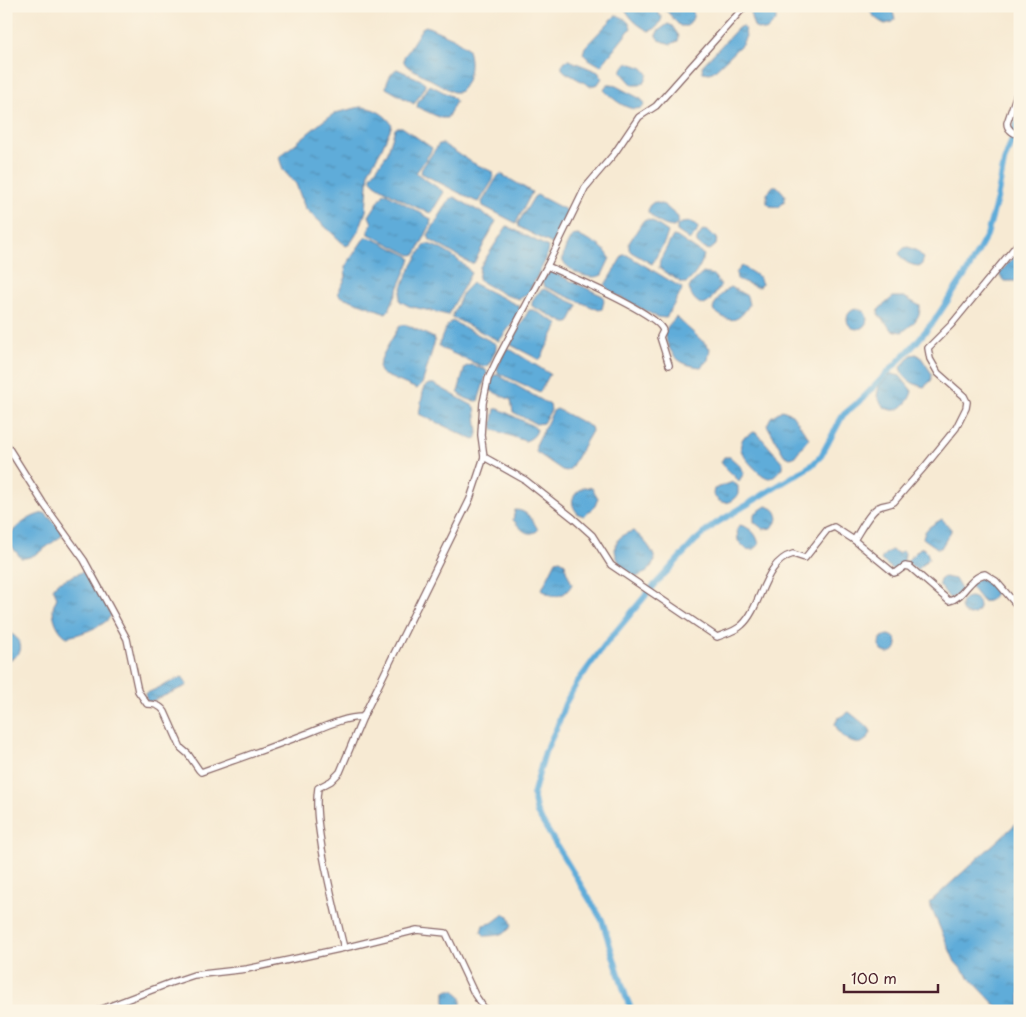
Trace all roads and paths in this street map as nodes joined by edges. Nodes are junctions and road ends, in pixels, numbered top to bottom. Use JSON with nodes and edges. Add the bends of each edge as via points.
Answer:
{"nodes":[{"id":1,"x":745,"y":6,"type":"edge"},
{"id":2,"x":1020,"y":85,"type":"edge"},
{"id":3,"x":1020,"y":136,"type":"edge"},
{"id":4,"x":1020,"y":241,"type":"edge"},
{"id":5,"x":547,"y":266,"type":"junction"},
{"id":6,"x":669,"y":365,"type":"dead end"},
{"id":7,"x":6,"y":444,"type":"edge"},
{"id":8,"x":484,"y":457,"type":"junction"},
{"id":9,"x":854,"y":540,"type":"junction"},
{"id":10,"x":1020,"y":609,"type":"edge"},
{"id":11,"x":363,"y":717,"type":"junction"},
{"id":12,"x":344,"y":948,"type":"junction"},
{"id":13,"x":97,"y":1011,"type":"edge"},
{"id":14,"x":486,"y":1011,"type":"edge"}],
"edges":[{"from":1,"to":5,"type":"street","via":[[656,106],[639,117],[585,188]]},
{"from":2,"to":3,"type":"street","via":[[1007,127]]},
{"from":4,"to":9,"type":"street","via":[[928,348],[938,373],[964,396],[966,408],[956,428],[894,502],[873,510]]},
{"from":5,"to":6,"type":"street","via":[[628,304],[660,324],[663,331],[660,337]]},
{"from":5,"to":8,"type":"street","via":[[488,379],[482,411]]},
{"from":7,"to":11,"type":"street","via":[[84,560],[127,639],[138,691],[143,700],[165,712],[180,748],[198,770],[201,772],[333,724]]},
{"from":8,"to":9,"type":"street","via":[[526,480],[592,534],[611,564],[717,637],[742,625],[765,581],[787,555],[805,558],[827,530],[834,527]]},
{"from":8,"to":11,"type":"street","via":[[470,499]]},
{"from":9,"to":10,"type":"street","via":[[894,573],[905,566],[910,567],[949,601],[956,599],[979,575],[985,574],[996,581]]},
{"from":11,"to":12,"type":"street","via":[[340,772],[318,788],[317,796],[325,867]]},
{"from":12,"to":13,"type":"street","via":[[247,969],[194,976]]},
{"from":12,"to":14,"type":"street","via":[[416,930],[446,933]]}]}
